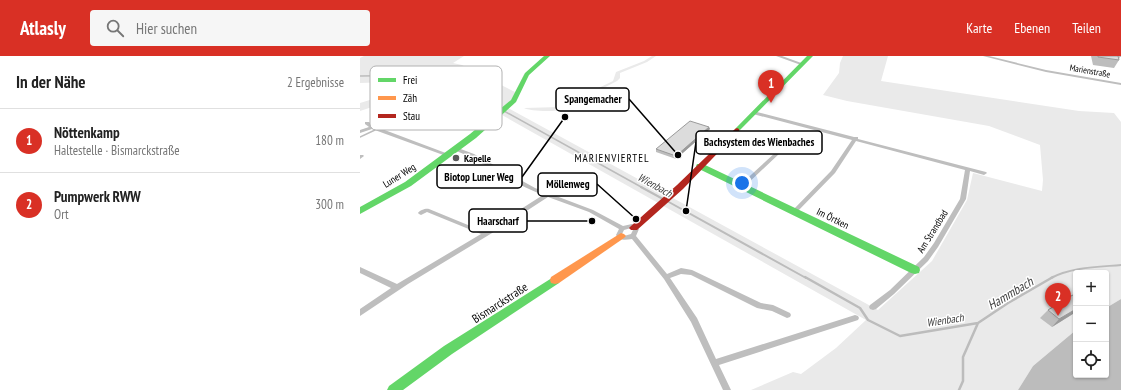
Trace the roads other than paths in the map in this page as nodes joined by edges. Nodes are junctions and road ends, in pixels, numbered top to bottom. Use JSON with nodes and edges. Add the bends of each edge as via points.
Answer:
{"nodes":[{"id":1,"x":547,"y":56,"type":"edge"},
{"id":2,"x":778,"y":56,"type":"edge"},
{"id":3,"x":810,"y":56,"type":"edge"},
{"id":4,"x":985,"y":56,"type":"edge"},
{"id":5,"x":802,"y":64,"type":"junction"},
{"id":6,"x":1121,"y":84,"type":"edge"},
{"id":7,"x":502,"y":112,"type":"edge"},
{"id":8,"x":755,"y":113,"type":"junction"},
{"id":9,"x":367,"y":123,"type":"dead end"},
{"id":10,"x":370,"y":125,"type":"edge"},
{"id":11,"x":370,"y":128,"type":"edge"},
{"id":12,"x":380,"y":130,"type":"edge"},
{"id":13,"x":479,"y":130,"type":"edge"},
{"id":14,"x":360,"y":132,"type":"edge"},
{"id":15,"x":856,"y":138,"type":"junction"},
{"id":16,"x":456,"y":149,"type":"junction"},
{"id":17,"x":778,"y":153,"type":"dead end"},
{"id":18,"x":448,"y":155,"type":"junction"},
{"id":19,"x":700,"y":166,"type":"junction"},
{"id":20,"x":968,"y":169,"type":"junction"},
{"id":21,"x":984,"y":173,"type":"dead end"},
{"id":22,"x":742,"y":186,"type":"junction"},
{"id":23,"x":546,"y":195,"type":"junction"},
{"id":24,"x":360,"y":211,"type":"edge"},
{"id":25,"x":794,"y":212,"type":"junction"},
{"id":26,"x":421,"y":213,"type":"dead end"},
{"id":27,"x":622,"y":232,"type":"junction"},
{"id":28,"x":634,"y":232,"type":"junction"},
{"id":29,"x":485,"y":235,"type":"junction"},
{"id":30,"x":360,"y":270,"type":"edge"},
{"id":31,"x":915,"y":270,"type":"junction"},
{"id":32,"x":666,"y":277,"type":"junction"},
{"id":33,"x":396,"y":287,"type":"junction"},
{"id":34,"x":873,"y":307,"type":"dead end"},
{"id":35,"x":360,"y":313,"type":"edge"},
{"id":36,"x":787,"y":315,"type":"dead end"},
{"id":37,"x":855,"y":318,"type":"dead end"},
{"id":38,"x":715,"y":363,"type":"junction"},
{"id":39,"x":392,"y":390,"type":"edge"},
{"id":40,"x":727,"y":390,"type":"edge"}],
"edges":[{"from":1,"to":7,"type":"street","name":"Luner Weg","via":[[527,74],[516,98]]},
{"from":2,"to":5,"type":"street"},
{"from":3,"to":5,"type":"street"},
{"from":4,"to":6,"type":"street","name":"Marienstraße","via":[[1046,71]]},
{"from":5,"to":8,"type":"street"},
{"from":8,"to":15,"type":"street"},
{"from":8,"to":19,"type":"street"},
{"from":9,"to":10,"type":"street"},
{"from":11,"to":14,"type":"street"},
{"from":12,"to":18,"type":"street"},
{"from":13,"to":16,"type":"street","name":"Luner Weg"},
{"from":15,"to":20,"type":"street"},
{"from":15,"to":25,"type":"street","via":[[833,172]]},
{"from":16,"to":18,"type":"street","name":"Luner Weg"},
{"from":16,"to":23,"type":"street"},
{"from":17,"to":22,"type":"street"},
{"from":18,"to":24,"type":"street","name":"Luner Weg","via":[[408,184]]},
{"from":19,"to":22,"type":"street","name":"Im Örtken"},
{"from":19,"to":28,"type":"street"},
{"from":20,"to":21,"type":"street"},
{"from":20,"to":31,"type":"street","name":"Am Strandbad","via":[[963,199],[936,245]]},
{"from":22,"to":25,"type":"street","name":"Im Örtken"},
{"from":23,"to":27,"type":"street","via":[[591,211]]},
{"from":23,"to":29,"type":"street"},
{"from":25,"to":31,"type":"street","name":"Im Örtken"},
{"from":26,"to":29,"type":"street","via":[[428,210]]},
{"from":27,"to":28,"type":"street","via":[[627,238]]},
{"from":27,"to":28,"type":"street","via":[[629,226]]},
{"from":27,"to":39,"type":"street","name":"Bismarckstraße","via":[[582,264]]},
{"from":28,"to":32,"type":"street"},
{"from":29,"to":33,"type":"street"},
{"from":30,"to":33,"type":"street"},
{"from":31,"to":34,"type":"street","name":"Am Strandbad"},
{"from":32,"to":36,"type":"street","via":[[681,271],[692,273],[760,306],[773,308]]},
{"from":32,"to":38,"type":"street","via":[[694,320]]},
{"from":33,"to":35,"type":"street"},
{"from":37,"to":38,"type":"street"},
{"from":38,"to":40,"type":"street"}]}
